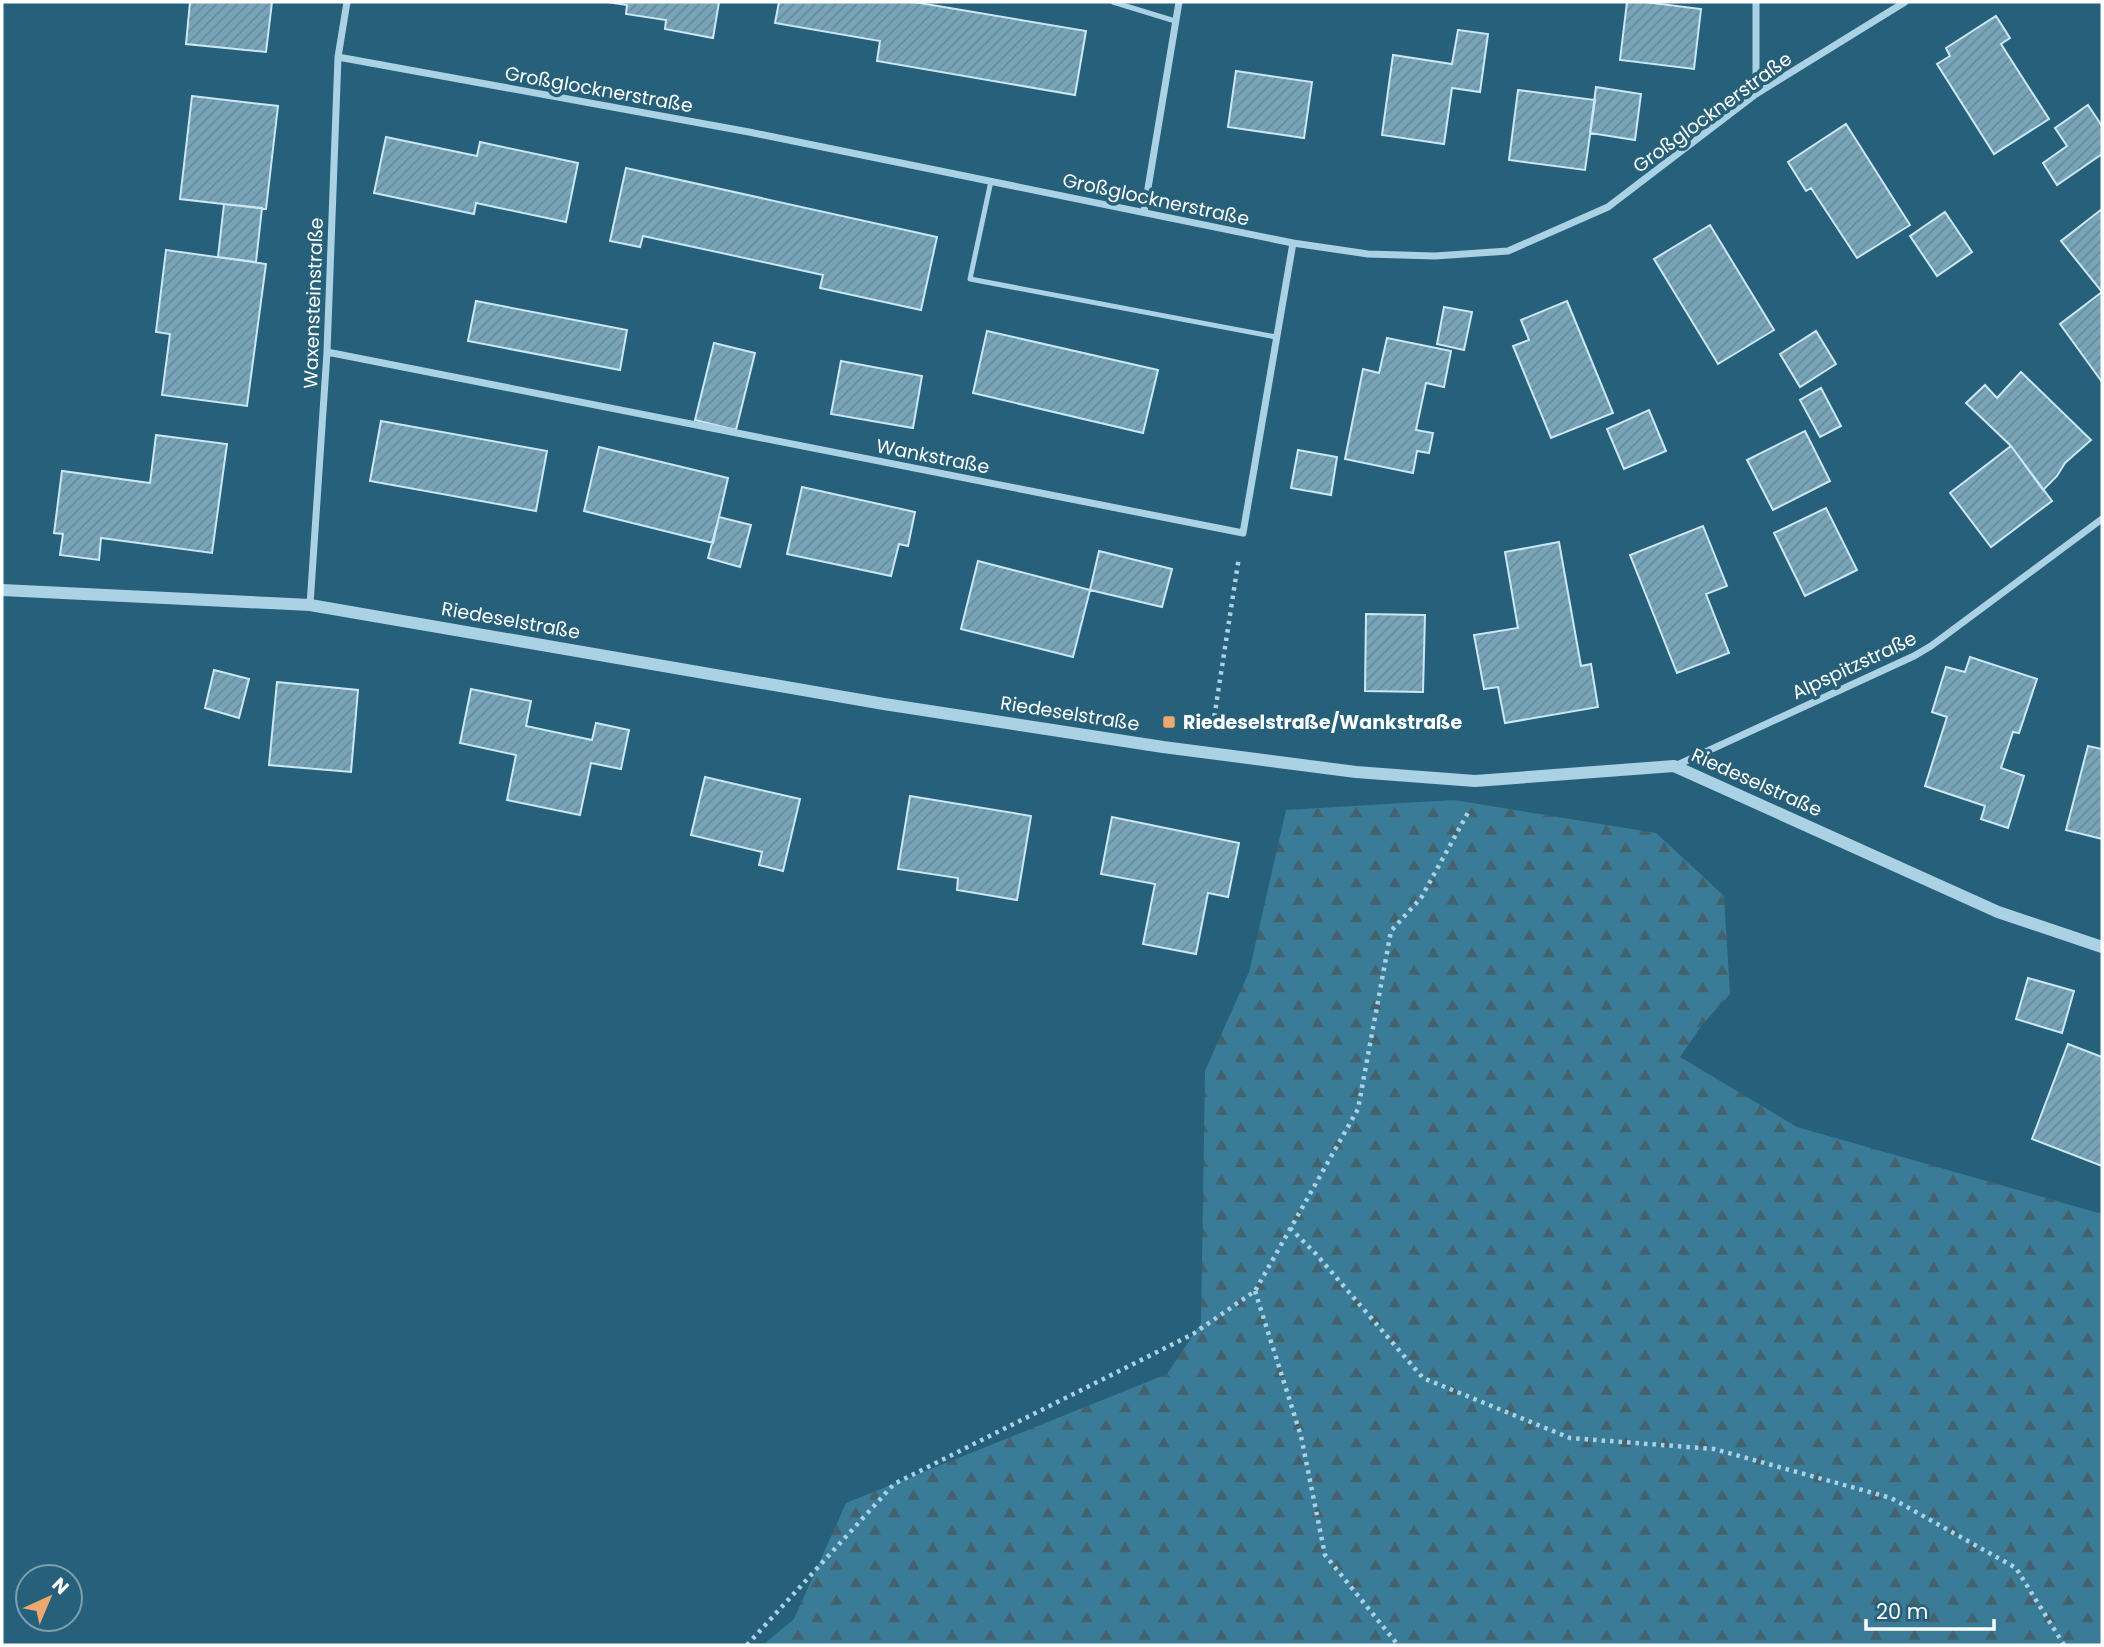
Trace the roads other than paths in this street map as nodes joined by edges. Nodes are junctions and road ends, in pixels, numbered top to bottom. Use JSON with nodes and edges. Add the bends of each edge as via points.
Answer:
{"nodes":[{"id":1,"x":347,"y":2,"type":"edge"},
{"id":2,"x":1113,"y":2,"type":"edge"},
{"id":3,"x":1178,"y":2,"type":"edge"},
{"id":4,"x":1756,"y":2,"type":"edge"},
{"id":5,"x":1905,"y":2,"type":"edge"},
{"id":6,"x":1175,"y":21,"type":"junction"},
{"id":7,"x":338,"y":57,"type":"junction"},
{"id":8,"x":1756,"y":94,"type":"junction"},
{"id":9,"x":991,"y":181,"type":"junction"},
{"id":10,"x":1144,"y":212,"type":"junction"},
{"id":11,"x":1293,"y":243,"type":"junction"},
{"id":12,"x":1276,"y":337,"type":"junction"},
{"id":13,"x":327,"y":352,"type":"junction"},
{"id":14,"x":2102,"y":519,"type":"edge"},
{"id":15,"x":2,"y":590,"type":"edge"},
{"id":16,"x":310,"y":605,"type":"junction"},
{"id":17,"x":1674,"y":766,"type":"junction"},
{"id":18,"x":2102,"y":947,"type":"edge"}],
"edges":[{"from":1,"to":7,"type":"street","name":"Waxensteinstraße"},
{"from":2,"to":6,"type":"lane"},
{"from":3,"to":6,"type":"street"},
{"from":4,"to":8,"type":"street"},
{"from":5,"to":8,"type":"street","name":"Großglocknerstraße"},
{"from":6,"to":10,"type":"street"},
{"from":7,"to":9,"type":"street","name":"Großglocknerstraße"},
{"from":7,"to":13,"type":"street","name":"Waxensteinstraße"},
{"from":8,"to":11,"type":"street","name":"Großglocknerstraße","via":[[1608,207],[1508,251],[1368,254]]},
{"from":9,"to":10,"type":"street","name":"Großglocknerstraße"},
{"from":9,"to":12,"type":"lane","via":[[970,279]]},
{"from":10,"to":11,"type":"street","name":"Großglocknerstraße"},
{"from":11,"to":12,"type":"street"},
{"from":12,"to":13,"type":"street","name":"Wankstraße","via":[[1243,533]]},
{"from":13,"to":16,"type":"street","name":"Waxensteinstraße"},
{"from":14,"to":17,"type":"street","name":"Alpspitzstraße","via":[[1914,656]]},
{"from":15,"to":16,"type":"street","name":"Riedeselstraße"},
{"from":16,"to":17,"type":"street","name":"Riedeselstraße","via":[[884,704],[1356,772],[1475,781]]},
{"from":17,"to":18,"type":"street","name":"Riedeselstraße","via":[[1998,912]]}]}
